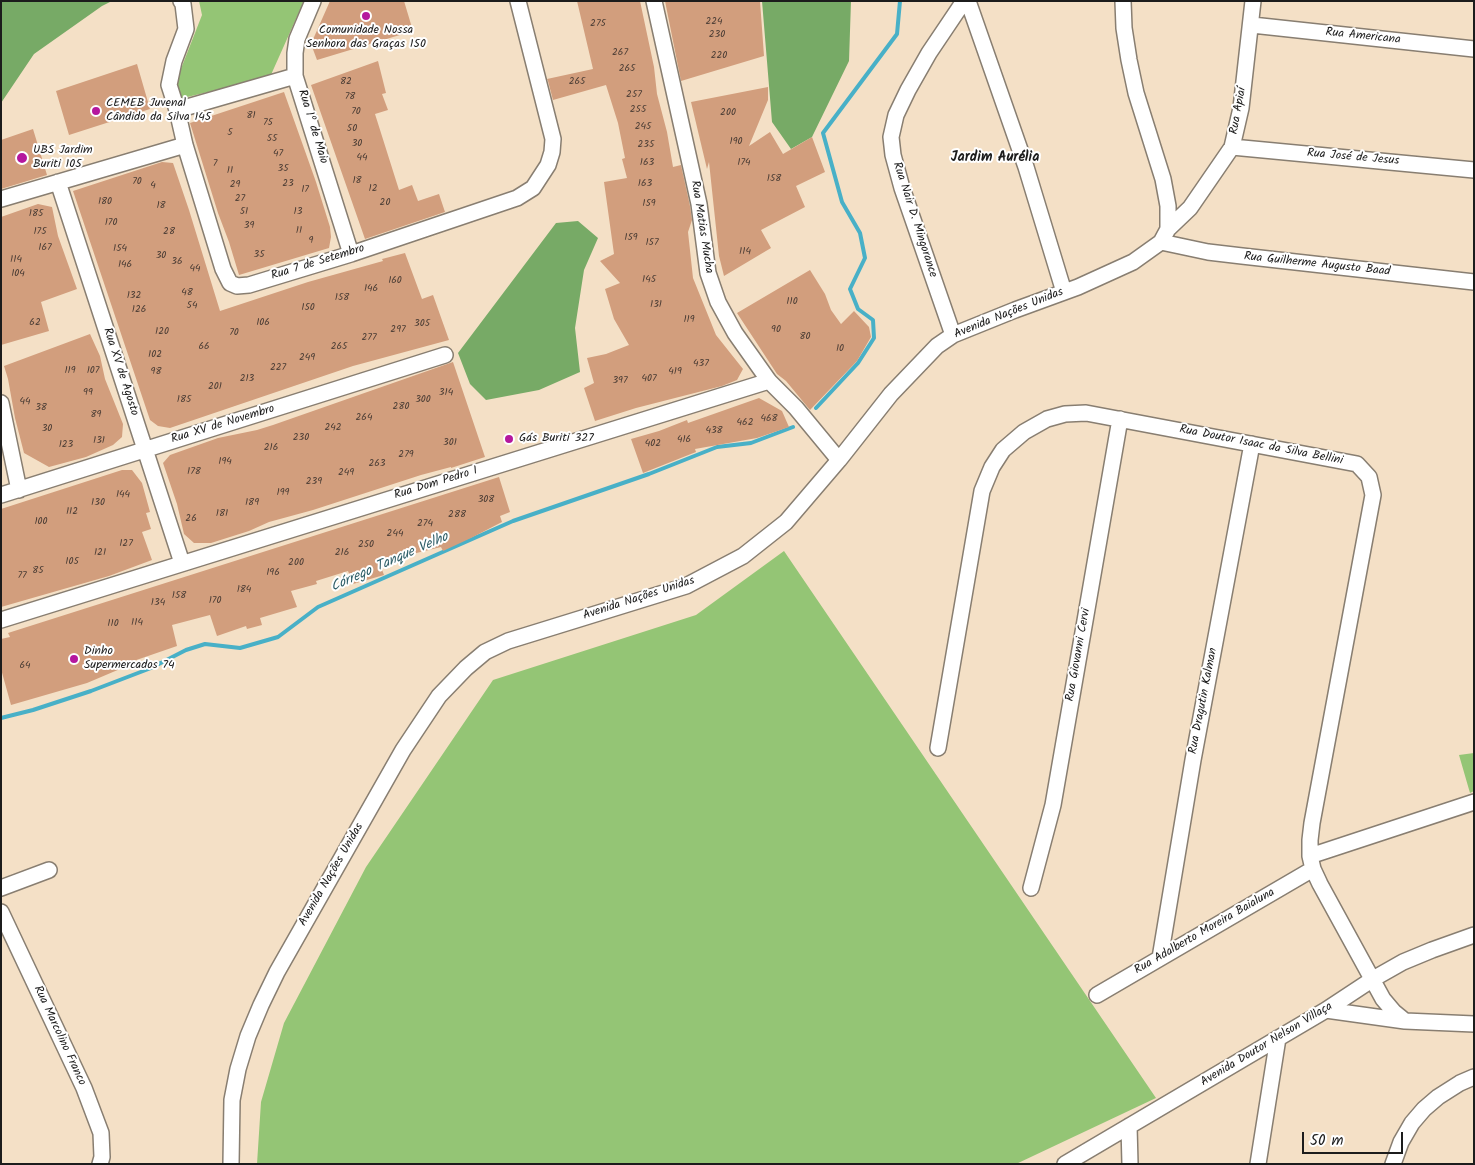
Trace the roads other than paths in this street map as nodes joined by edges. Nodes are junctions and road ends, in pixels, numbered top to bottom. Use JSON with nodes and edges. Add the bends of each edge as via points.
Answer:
{"nodes":[{"id":1,"x":181,"y":1,"type":"edge"},
{"id":2,"x":313,"y":1,"type":"edge"},
{"id":3,"x":518,"y":1,"type":"edge"},
{"id":4,"x":654,"y":1,"type":"edge"},
{"id":5,"x":964,"y":1,"type":"edge"},
{"id":6,"x":968,"y":1,"type":"edge"},
{"id":7,"x":1123,"y":1,"type":"edge"},
{"id":8,"x":1253,"y":1,"type":"edge"},
{"id":9,"x":1252,"y":25,"type":"junction"},
{"id":10,"x":1474,"y":48,"type":"edge"},
{"id":11,"x":295,"y":76,"type":"junction"},
{"id":12,"x":177,"y":110,"type":"junction"},
{"id":13,"x":185,"y":145,"type":"junction"},
{"id":14,"x":1232,"y":147,"type":"junction"},
{"id":15,"x":1474,"y":170,"type":"edge"},
{"id":16,"x":58,"y":182,"type":"junction"},
{"id":17,"x":1,"y":199,"type":"edge"},
{"id":18,"x":1164,"y":235,"type":"junction"},
{"id":19,"x":351,"y":254,"type":"junction"},
{"id":20,"x":1474,"y":282,"type":"edge"},
{"id":21,"x":1064,"y":292,"type":"junction"},
{"id":22,"x":953,"y":335,"type":"junction"},
{"id":23,"x":445,"y":355,"type":"dead end"},
{"id":24,"x":769,"y":381,"type":"junction"},
{"id":25,"x":1,"y":403,"type":"edge"},
{"id":26,"x":1120,"y":419,"type":"junction"},
{"id":27,"x":1252,"y":444,"type":"junction"},
{"id":28,"x":144,"y":450,"type":"junction"},
{"id":29,"x":839,"y":460,"type":"junction"},
{"id":30,"x":19,"y":490,"type":"junction"},
{"id":31,"x":1,"y":495,"type":"edge"},
{"id":32,"x":182,"y":563,"type":"junction"},
{"id":33,"x":1,"y":620,"type":"edge"},
{"id":34,"x":938,"y":748,"type":"dead end"},
{"id":35,"x":1474,"y":802,"type":"edge"},
{"id":36,"x":1311,"y":863,"type":"junction"},
{"id":37,"x":49,"y":870,"type":"dead end"},
{"id":38,"x":1,"y":888,"type":"edge"},
{"id":39,"x":1031,"y":888,"type":"dead end"},
{"id":40,"x":1,"y":912,"type":"edge"},
{"id":41,"x":1474,"y":936,"type":"edge"},
{"id":42,"x":1160,"y":958,"type":"junction"},
{"id":43,"x":1373,"y":979,"type":"junction"},
{"id":44,"x":1097,"y":995,"type":"dead end"},
{"id":45,"x":1326,"y":1010,"type":"junction"},
{"id":46,"x":1405,"y":1021,"type":"junction"},
{"id":47,"x":1474,"y":1024,"type":"edge"},
{"id":48,"x":1278,"y":1038,"type":"junction"},
{"id":49,"x":1474,"y":1077,"type":"edge"},
{"id":50,"x":1129,"y":1126,"type":"junction"},
{"id":51,"x":100,"y":1164,"type":"edge"},
{"id":52,"x":231,"y":1164,"type":"edge"},
{"id":53,"x":1065,"y":1164,"type":"edge"},
{"id":54,"x":1130,"y":1164,"type":"edge"},
{"id":55,"x":1258,"y":1164,"type":"edge"},
{"id":56,"x":1393,"y":1164,"type":"edge"}],
"edges":[{"from":1,"to":12,"type":"street","via":[[186,29],[169,85]]},
{"from":2,"to":11,"type":"street","name":"Rua 1º de Maio","via":[[295,46]]},
{"from":3,"to":19,"type":"street","name":"Rua 7 de Setembro","via":[[553,139],[548,165],[539,181],[528,193],[517,198]]},
{"from":4,"to":24,"type":"street","name":"Rua Matias Mucha","via":[[699,204],[708,273],[718,302],[735,333]]},
{"from":5,"to":22,"type":"street","name":"Rua Nair D. Mingorance","via":[[908,90],[896,115],[891,137],[902,188]]},
{"from":6,"to":21,"type":"street","via":[[1026,167]]},
{"from":7,"to":18,"type":"street","via":[[1124,28],[1136,93],[1163,179],[1168,206]]},
{"from":8,"to":9,"type":"street","name":"Rua Apiaí"},
{"from":9,"to":10,"type":"street","name":"Rua Americana"},
{"from":9,"to":14,"type":"street","name":"Rua Apiaí","via":[[1241,108]]},
{"from":11,"to":12,"type":"street"},
{"from":11,"to":19,"type":"street","name":"Rua 1º de Maio"},
{"from":12,"to":13,"type":"street"},
{"from":13,"to":16,"type":"street"},
{"from":13,"to":19,"type":"street","name":"Rua 7 de Setembro","via":[[230,283],[248,285]]},
{"from":14,"to":15,"type":"street","name":"Rua José de Jesus"},
{"from":14,"to":18,"type":"street","name":"Rua Apiaí","via":[[1190,208]]},
{"from":16,"to":17,"type":"street"},
{"from":16,"to":28,"type":"street","name":"Rua XV de Agosto"},
{"from":18,"to":20,"type":"street","name":"Rua Guilherme Augusto Baad","via":[[1200,250]]},
{"from":18,"to":21,"type":"street","name":"Avenida Nações Unidas","via":[[1133,262]]},
{"from":21,"to":22,"type":"street","name":"Avenida Nações Unidas"},
{"from":22,"to":29,"type":"street","name":"Avenida Nações Unidas","via":[[909,373]]},
{"from":23,"to":28,"type":"street","name":"Rua XV de Novembro"},
{"from":24,"to":29,"type":"street"},
{"from":24,"to":32,"type":"street","name":"Rua Dom Pedro I"},
{"from":25,"to":30,"type":"street"},
{"from":26,"to":27,"type":"street","name":"Rua Doutor Isaac da Silva Bellini"},
{"from":26,"to":34,"type":"street","name":"Rua Doutor Isaac da Silva Bellini","via":[[1086,413],[1047,419],[1024,432],[1003,450],[992,467],[982,491]]},
{"from":26,"to":39,"type":"street","name":"Rua Giovanni Cervi","via":[[1053,805]]},
{"from":27,"to":36,"type":"street","name":"Rua Doutor Isaac da Silva Bellini","via":[[1357,464],[1372,485],[1373,495],[1312,823]]},
{"from":27,"to":42,"type":"street","name":"Rua Dragutin Kalman"},
{"from":28,"to":30,"type":"street","name":"Rua XV de Novembro"},
{"from":28,"to":32,"type":"street","name":"Rua XV de Agosto"},
{"from":29,"to":52,"type":"street","name":"Avenida Nações Unidas","via":[[786,522],[743,556],[686,586],[508,641],[486,652],[439,696],[403,750],[261,1005],[248,1036],[232,1100]]},
{"from":30,"to":31,"type":"street","name":"Rua XV de Novembro"},
{"from":32,"to":33,"type":"street","name":"Rua Dom Pedro I"},
{"from":35,"to":36,"type":"street","name":"Rua Adalberto Moreira Baialuna"},
{"from":36,"to":42,"type":"street","name":"Rua Adalberto Moreira Baialuna"},
{"from":36,"to":43,"type":"street"},
{"from":37,"to":38,"type":"street"},
{"from":40,"to":51,"type":"street","name":"Rua Marcolino Franco","via":[[84,1088],[101,1132]]},
{"from":41,"to":43,"type":"street","name":"Avenida Doutor Nelson Villaça","via":[[1403,962]]},
{"from":42,"to":44,"type":"street","name":"Rua Adalberto Moreira Baialuna"},
{"from":43,"to":45,"type":"street","name":"Avenida Doutor Nelson Villaça"},
{"from":43,"to":46,"type":"street","via":[[1388,1006]]},
{"from":45,"to":46,"type":"street"},
{"from":45,"to":48,"type":"street","name":"Avenida Doutor Nelson Villaça"},
{"from":46,"to":47,"type":"street"},
{"from":48,"to":50,"type":"street","name":"Avenida Doutor Nelson Villaça"},
{"from":48,"to":55,"type":"street"},
{"from":49,"to":56,"type":"street","via":[[1438,1097],[1424,1110],[1401,1142]]},
{"from":50,"to":53,"type":"street","name":"Avenida Doutor Nelson Villaça"},
{"from":50,"to":54,"type":"street"}]}
